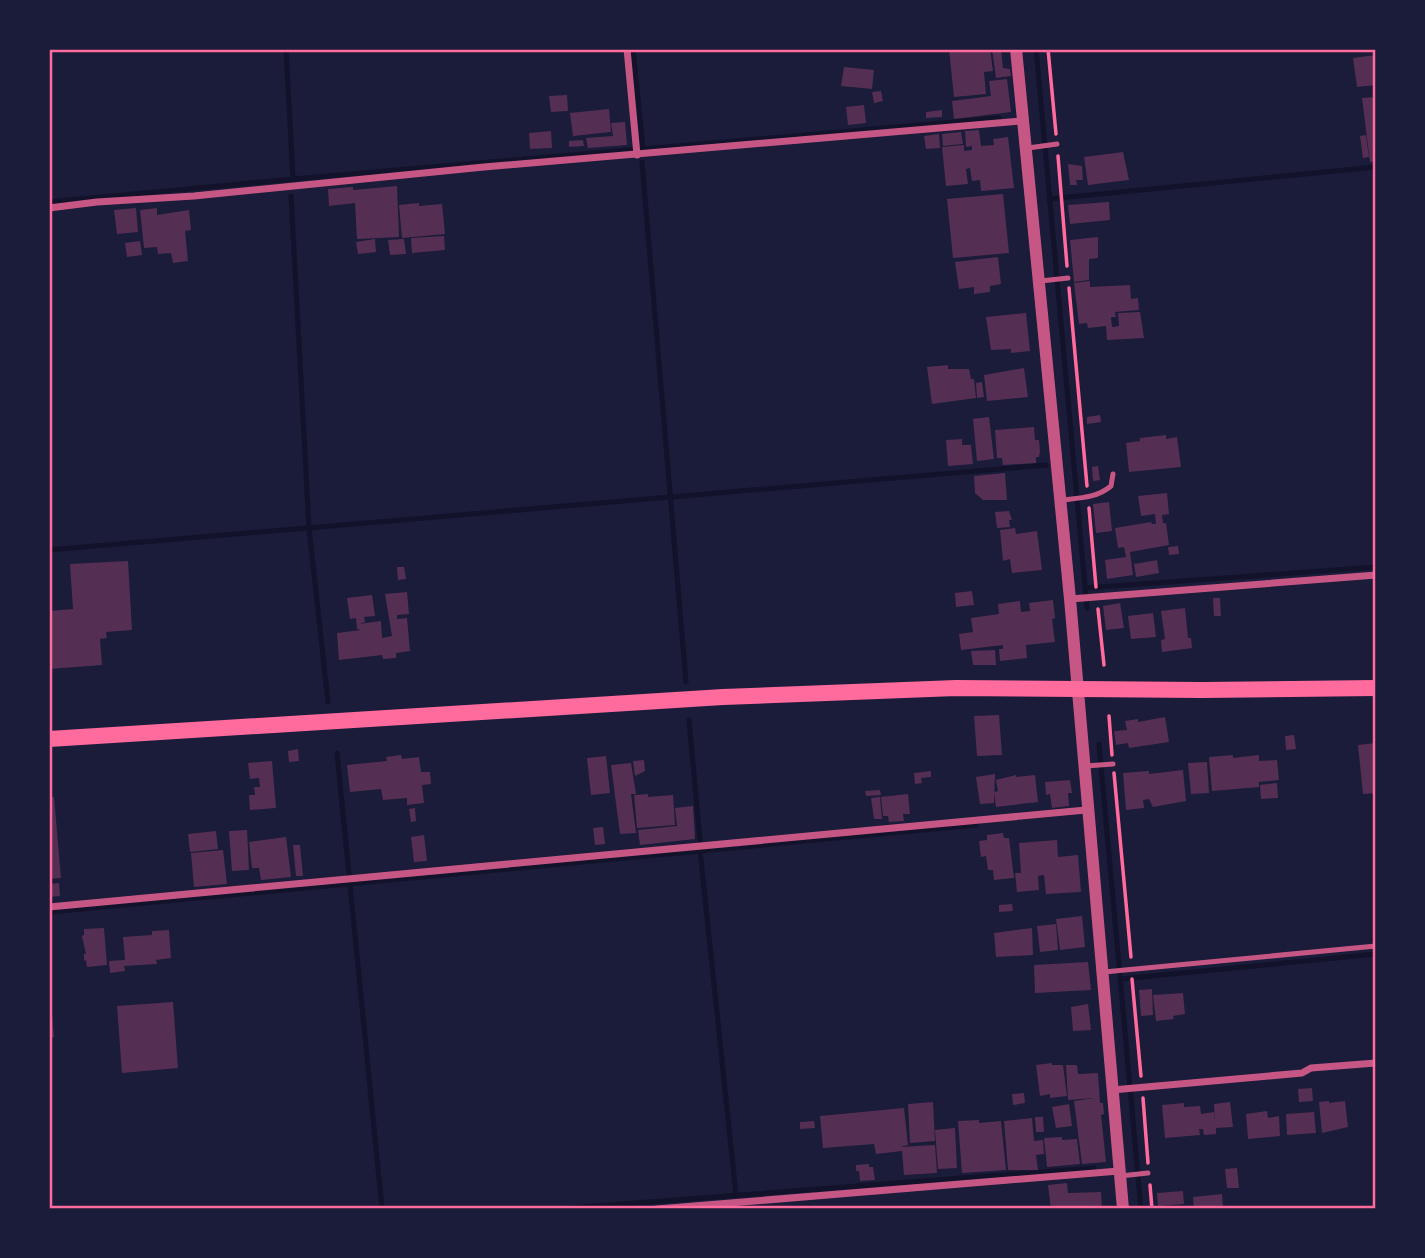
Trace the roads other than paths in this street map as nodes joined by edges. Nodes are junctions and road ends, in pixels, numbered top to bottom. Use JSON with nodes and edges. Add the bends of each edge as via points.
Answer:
{"nodes":[{"id":1,"x":627,"y":49,"type":"edge"},
{"id":2,"x":1016,"y":49,"type":"edge"},
{"id":3,"x":1022,"y":121,"type":"junction"},
{"id":4,"x":1055,"y":144,"type":"road end"},
{"id":5,"x":1030,"y":147,"type":"junction"},
{"id":6,"x":637,"y":151,"type":"junction"},
{"id":7,"x":49,"y":208,"type":"edge"},
{"id":8,"x":1065,"y":279,"type":"road end"},
{"id":9,"x":1043,"y":281,"type":"junction"},
{"id":10,"x":1113,"y":474,"type":"dead end"},
{"id":11,"x":1063,"y":500,"type":"junction"},
{"id":12,"x":1376,"y":575,"type":"edge"},
{"id":13,"x":1075,"y":599,"type":"junction"},
{"id":14,"x":1077,"y":688,"type":"junction"},
{"id":15,"x":1376,"y":688,"type":"edge"},
{"id":16,"x":49,"y":739,"type":"edge"},
{"id":17,"x":1111,"y":764,"type":"road end"},
{"id":18,"x":1089,"y":766,"type":"junction"},
{"id":19,"x":1086,"y":810,"type":"junction"},
{"id":20,"x":49,"y":907,"type":"edge"},
{"id":21,"x":1376,"y":946,"type":"edge"},
{"id":22,"x":1107,"y":972,"type":"junction"},
{"id":23,"x":1376,"y":1063,"type":"edge"},
{"id":24,"x":1118,"y":1089,"type":"junction"},
{"id":25,"x":1147,"y":1173,"type":"dead end"},
{"id":26,"x":1123,"y":1174,"type":"junction"},
{"id":27,"x":657,"y":1209,"type":"edge"},
{"id":28,"x":1123,"y":1209,"type":"edge"}],
"edges":[{"from":1,"to":6,"type":"street"},
{"from":2,"to":3,"type":"street"},
{"from":3,"to":5,"type":"street"},
{"from":3,"to":6,"type":"street"},
{"from":4,"to":5,"type":"lane"},
{"from":5,"to":9,"type":"street"},
{"from":6,"to":7,"type":"street"},
{"from":8,"to":9,"type":"lane"},
{"from":9,"to":11,"type":"street"},
{"from":10,"to":11,"type":"lane","via":[[1111,486],[1086,498]]},
{"from":11,"to":13,"type":"street"},
{"from":12,"to":13,"type":"street"},
{"from":13,"to":14,"type":"street"},
{"from":14,"to":15,"type":"main road"},
{"from":14,"to":16,"type":"main road","via":[[723,697]]},
{"from":14,"to":18,"type":"street"},
{"from":17,"to":18,"type":"lane"},
{"from":18,"to":19,"type":"street"},
{"from":19,"to":20,"type":"street"},
{"from":19,"to":22,"type":"street"},
{"from":21,"to":22,"type":"lane"},
{"from":22,"to":24,"type":"street"},
{"from":23,"to":24,"type":"street"},
{"from":24,"to":26,"type":"street"},
{"from":25,"to":26,"type":"lane"},
{"from":26,"to":27,"type":"street"},
{"from":26,"to":28,"type":"street"}]}
